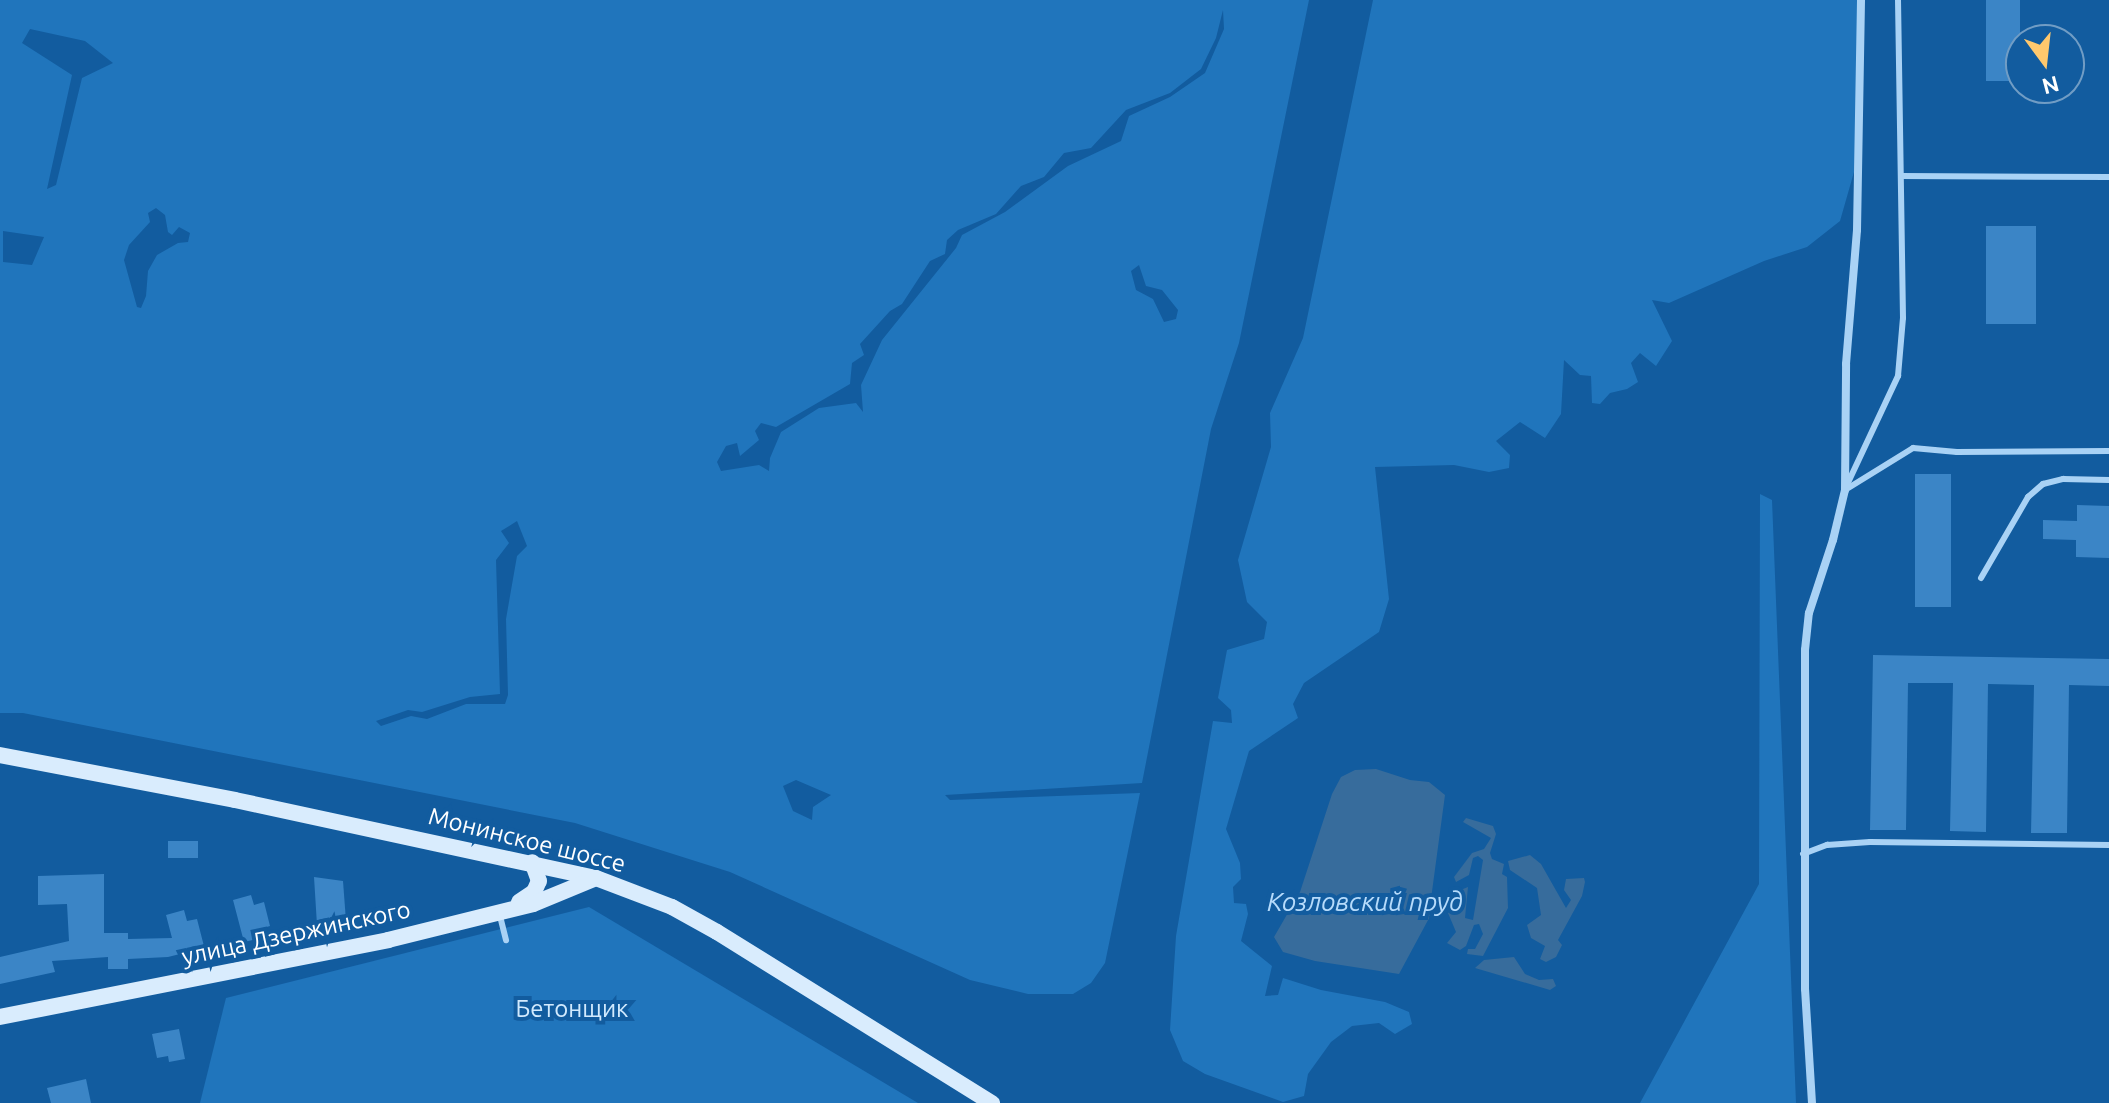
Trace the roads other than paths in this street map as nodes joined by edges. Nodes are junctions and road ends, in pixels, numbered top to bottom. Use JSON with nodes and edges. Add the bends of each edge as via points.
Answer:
{"nodes":[{"id":1,"x":1861,"y":0,"type":"edge"},
{"id":2,"x":1898,"y":0,"type":"edge"},
{"id":3,"x":1901,"y":176,"type":"junction"},
{"id":4,"x":2109,"y":177,"type":"edge"},
{"id":5,"x":2109,"y":451,"type":"edge"},
{"id":6,"x":2109,"y":480,"type":"edge"},
{"id":7,"x":1845,"y":490,"type":"junction"},
{"id":8,"x":1981,"y":578,"type":"dead end"},
{"id":9,"x":0,"y":755,"type":"edge"},
{"id":10,"x":2109,"y":845,"type":"edge"},
{"id":11,"x":1803,"y":854,"type":"junction"},
{"id":12,"x":532,"y":862,"type":"junction"},
{"id":13,"x":596,"y":878,"type":"junction"},
{"id":14,"x":502,"y":912,"type":"junction"},
{"id":15,"x":506,"y":940,"type":"dead end"},
{"id":16,"x":0,"y":1017,"type":"edge"},
{"id":17,"x":992,"y":1103,"type":"edge"},
{"id":18,"x":1812,"y":1103,"type":"edge"}],
"edges":[{"from":1,"to":7,"type":"street"},
{"from":2,"to":3,"type":"lane"},
{"from":3,"to":4,"type":"lane"},
{"from":3,"to":7,"type":"lane","via":[[1903,318],[1898,376]]},
{"from":5,"to":7,"type":"lane","via":[[1913,448]]},
{"from":6,"to":8,"type":"lane","via":[[2043,484],[2028,497]]},
{"from":7,"to":11,"type":"street","via":[[1809,613]]},
{"from":9,"to":12,"type":"main road","name":"Монинское шоссе"},
{"from":10,"to":11,"type":"lane","via":[[1870,842],[1827,845]]},
{"from":11,"to":18,"type":"street"},
{"from":12,"to":13,"type":"main road","name":"Монинское шоссе"},
{"from":12,"to":14,"type":"main road","via":[[539,881],[534,892]]},
{"from":13,"to":14,"type":"main road","name":"улица Дзержинского"},
{"from":13,"to":17,"type":"main road","name":"Монинское шоссе","via":[[672,907],[717,932]]},
{"from":14,"to":15,"type":"lane"},
{"from":14,"to":16,"type":"main road","name":"улица Дзержинского","via":[[388,940]]}]}
